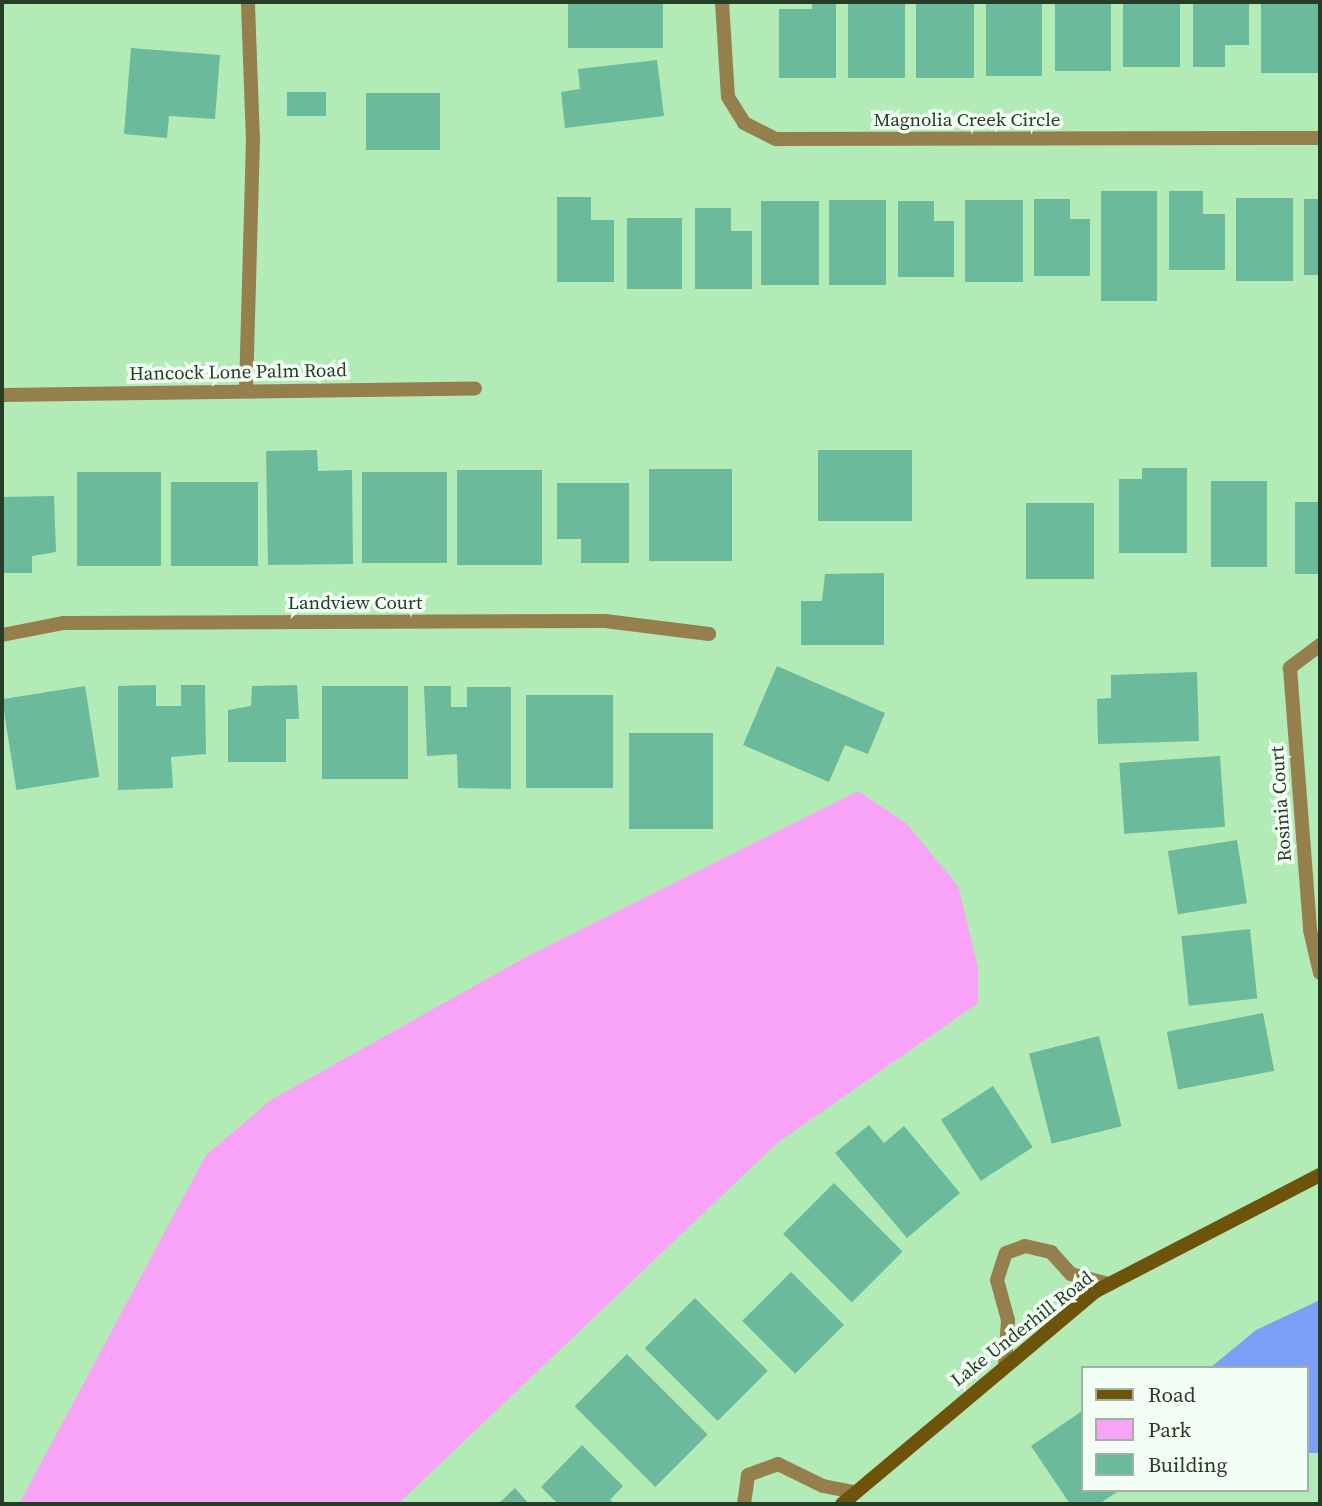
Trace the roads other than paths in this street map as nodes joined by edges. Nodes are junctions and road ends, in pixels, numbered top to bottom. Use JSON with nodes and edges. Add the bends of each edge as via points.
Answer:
{"nodes":[{"id":1,"x":248,"y":2,"type":"edge"},
{"id":2,"x":722,"y":2,"type":"edge"},
{"id":3,"x":1320,"y":138,"type":"edge"},
{"id":4,"x":475,"y":388,"type":"dead end"},
{"id":5,"x":246,"y":390,"type":"junction"},
{"id":6,"x":2,"y":395,"type":"edge"},
{"id":7,"x":709,"y":634,"type":"dead end"},
{"id":8,"x":2,"y":635,"type":"edge"},
{"id":9,"x":1320,"y":645,"type":"edge"},
{"id":10,"x":1320,"y":973,"type":"edge"},
{"id":11,"x":1320,"y":1175,"type":"edge"},
{"id":12,"x":1110,"y":1284,"type":"junction"},
{"id":13,"x":1005,"y":1364,"type":"junction"},
{"id":14,"x":849,"y":1500,"type":"edge"},
{"id":15,"x":744,"y":1504,"type":"edge"}],
"edges":[{"from":1,"to":5,"type":"street","via":[[253,141]]},
{"from":2,"to":3,"type":"street","name":"Magnolia Creek Circle","via":[[728,97],[744,123],[776,139]]},
{"from":4,"to":5,"type":"street","name":"Hancock Lone Palm Road"},
{"from":5,"to":6,"type":"street","name":"Hancock Lone Palm Road"},
{"from":7,"to":8,"type":"street","name":"Landview Court","via":[[578,621],[64,623]]},
{"from":9,"to":10,"type":"street","name":"Rosinia Court","via":[[1290,668],[1310,930]]},
{"from":11,"to":12,"type":"street","name":"Lake Underhill Road"},
{"from":12,"to":13,"type":"street","name":"Lake Underhill Road"},
{"from":12,"to":13,"type":"street","via":[[1071,1274],[1051,1252],[1024,1246],[1006,1252],[997,1280],[1008,1320]]},
{"from":13,"to":14,"type":"street","name":"Lake Underhill Road"},
{"from":14,"to":15,"type":"street","via":[[778,1464],[748,1475]]}]}
